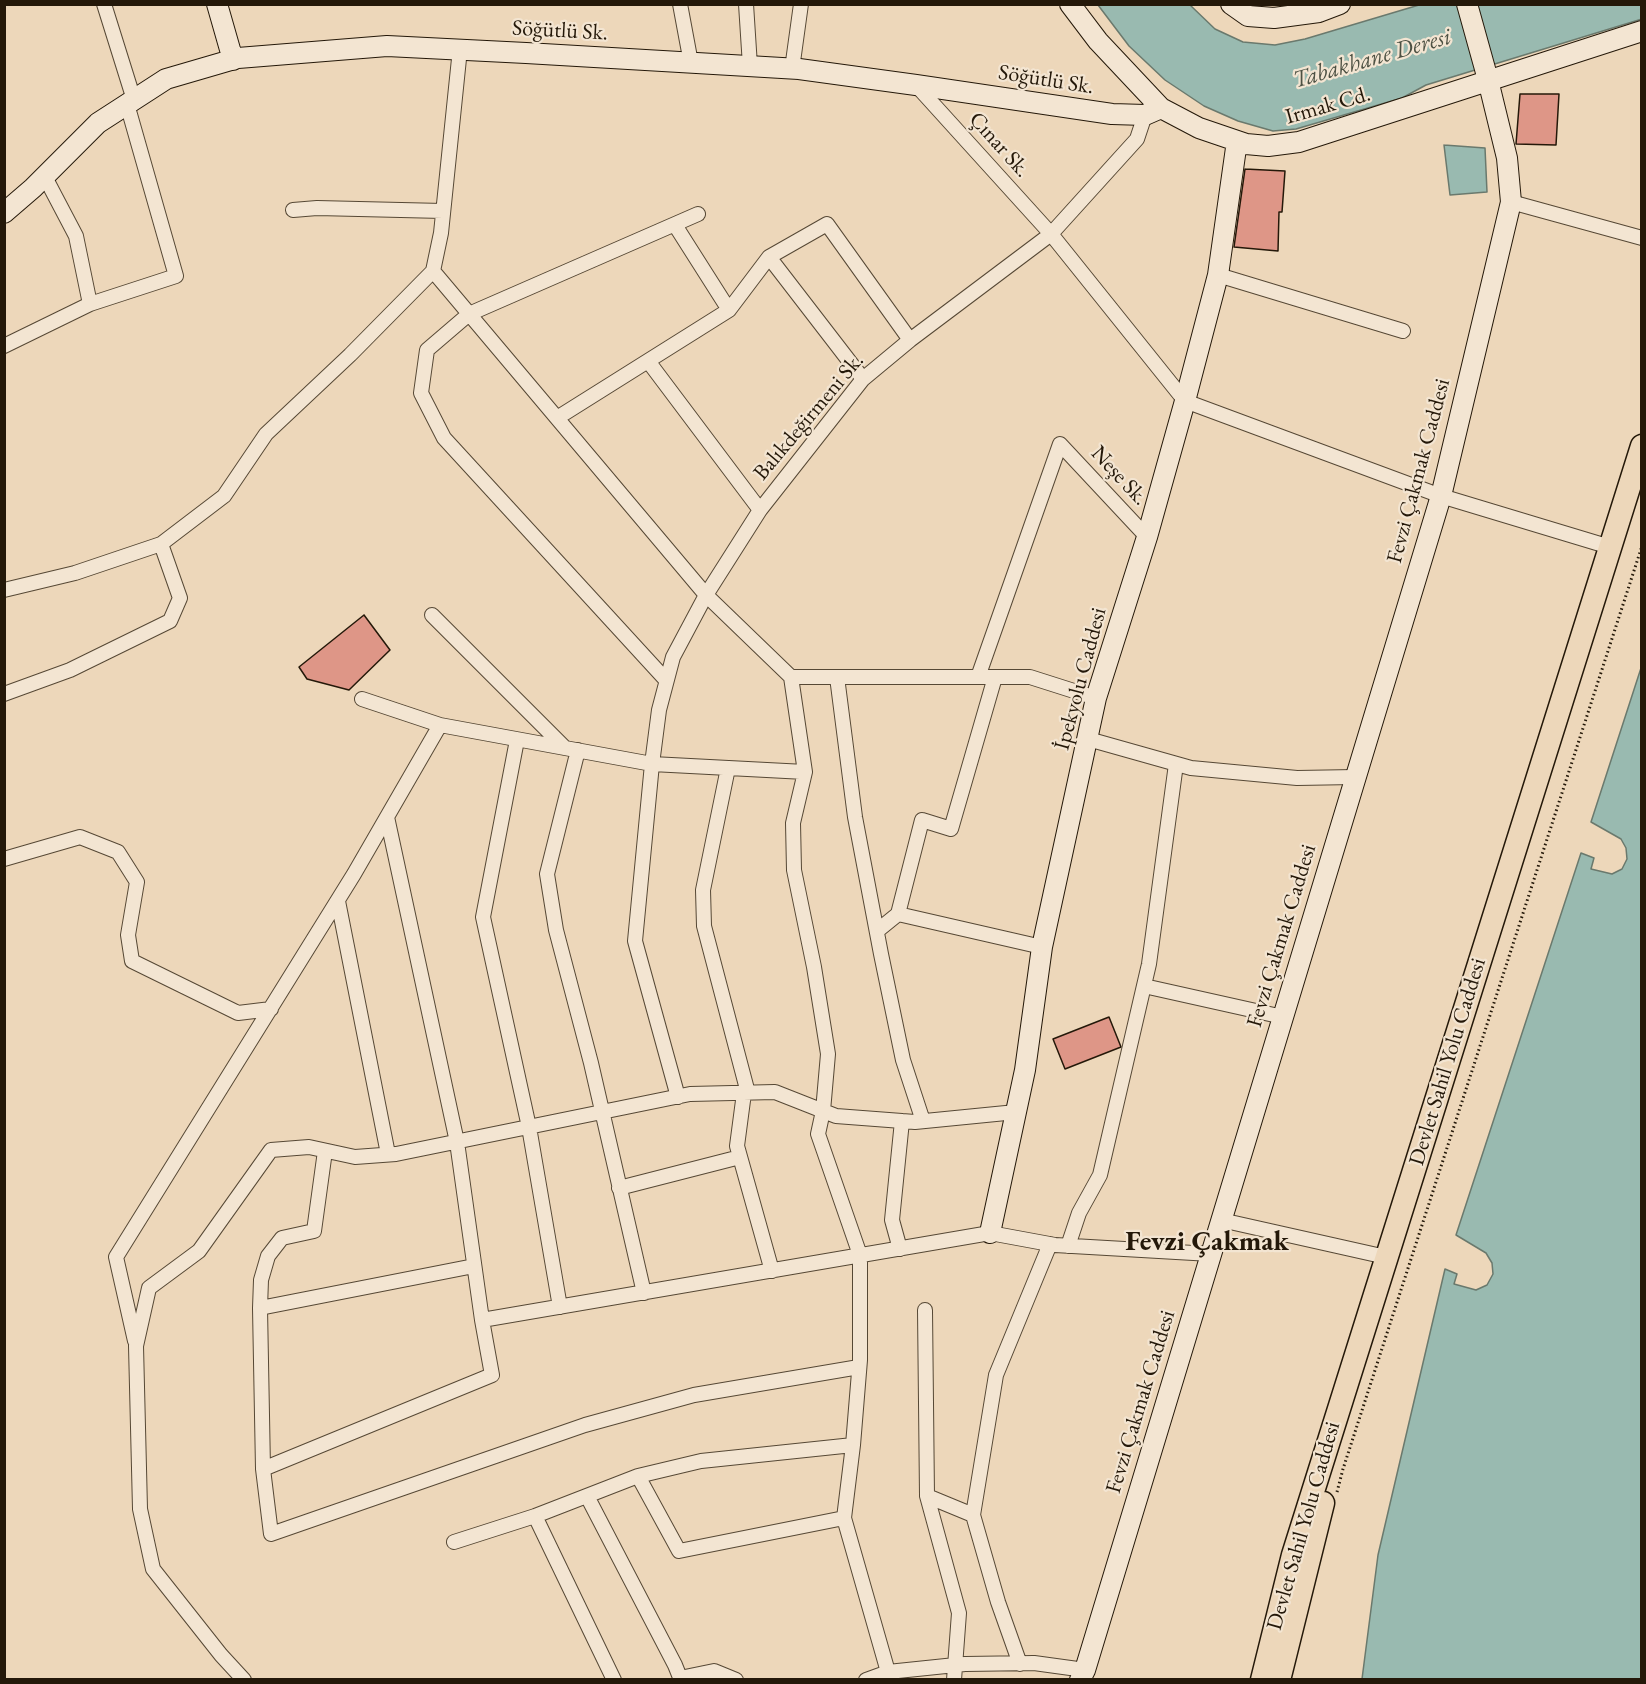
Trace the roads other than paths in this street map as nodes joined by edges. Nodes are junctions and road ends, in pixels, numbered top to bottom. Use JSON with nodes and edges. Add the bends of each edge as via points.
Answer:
{"nodes":[{"id":1,"x":104,"y":4,"type":"edge"},
{"id":2,"x":217,"y":4,"type":"edge"},
{"id":3,"x":680,"y":4,"type":"edge"},
{"id":4,"x":746,"y":4,"type":"edge"},
{"id":5,"x":801,"y":4,"type":"edge"},
{"id":6,"x":1070,"y":4,"type":"edge"},
{"id":7,"x":1231,"y":4,"type":"edge"},
{"id":8,"x":1340,"y":4,"type":"edge"},
{"id":9,"x":1467,"y":4,"type":"edge"},
{"id":10,"x":1641,"y":31,"type":"edge"},
{"id":11,"x":460,"y":49,"type":"junction"},
{"id":12,"x":233,"y":60,"type":"junction"},
{"id":13,"x":691,"y":63,"type":"junction"},
{"id":14,"x":750,"y":66,"type":"junction"},
{"id":15,"x":792,"y":69,"type":"junction"},
{"id":16,"x":1487,"y":75,"type":"junction"},
{"id":17,"x":916,"y":84,"type":"junction"},
{"id":18,"x":131,"y":102,"type":"junction"},
{"id":19,"x":1153,"y":111,"type":"junction"},
{"id":20,"x":1237,"y":141,"type":"junction"},
{"id":21,"x":45,"y":177,"type":"junction"},
{"id":22,"x":1511,"y":202,"type":"junction"},
{"id":23,"x":293,"y":210,"type":"dead end"},
{"id":24,"x":443,"y":211,"type":"junction"},
{"id":25,"x":4,"y":213,"type":"edge"},
{"id":26,"x":698,"y":214,"type":"dead end"},
{"id":27,"x":675,"y":225,"type":"junction"},
{"id":28,"x":1051,"y":234,"type":"junction"},
{"id":29,"x":1641,"y":238,"type":"edge"},
{"id":30,"x":770,"y":257,"type":"junction"},
{"id":31,"x":433,"y":271,"type":"junction"},
{"id":32,"x":1218,"y":275,"type":"junction"},
{"id":33,"x":90,"y":304,"type":"junction"},
{"id":34,"x":729,"y":310,"type":"junction"},
{"id":35,"x":469,"y":314,"type":"junction"},
{"id":36,"x":1403,"y":331,"type":"dead end"},
{"id":37,"x":910,"y":340,"type":"junction"},
{"id":38,"x":4,"y":346,"type":"edge"},
{"id":39,"x":648,"y":361,"type":"junction"},
{"id":40,"x":863,"y":379,"type":"junction"},
{"id":41,"x":1185,"y":401,"type":"junction"},
{"id":42,"x":556,"y":418,"type":"junction"},
{"id":43,"x":1641,"y":446,"type":"edge"},
{"id":44,"x":1641,"y":489,"type":"edge"},
{"id":45,"x":1441,"y":496,"type":"junction"},
{"id":46,"x":760,"y":510,"type":"junction"},
{"id":47,"x":1147,"y":537,"type":"junction"},
{"id":48,"x":162,"y":544,"type":"junction"},
{"id":49,"x":1610,"y":547,"type":"junction"},
{"id":50,"x":4,"y":590,"type":"edge"},
{"id":51,"x":706,"y":595,"type":"junction"},
{"id":52,"x":432,"y":615,"type":"dead end"},
{"id":53,"x":791,"y":677,"type":"junction"},
{"id":54,"x":837,"y":677,"type":"junction"},
{"id":55,"x":978,"y":677,"type":"junction"},
{"id":56,"x":995,"y":677,"type":"junction"},
{"id":57,"x":666,"y":680,"type":"junction"},
{"id":58,"x":4,"y":694,"type":"edge"},
{"id":59,"x":1096,"y":698,"type":"junction"},
{"id":60,"x":362,"y":699,"type":"dead end"},
{"id":61,"x":440,"y":725,"type":"junction"},
{"id":62,"x":1088,"y":739,"type":"junction"},
{"id":63,"x":518,"y":740,"type":"junction"},
{"id":64,"x":571,"y":749,"type":"junction"},
{"id":65,"x":652,"y":764,"type":"junction"},
{"id":66,"x":1176,"y":764,"type":"junction"},
{"id":67,"x":728,"y":768,"type":"junction"},
{"id":68,"x":805,"y":772,"type":"junction"},
{"id":69,"x":1355,"y":777,"type":"junction"},
{"id":70,"x":387,"y":817,"type":"junction"},
{"id":71,"x":4,"y":858,"type":"edge"},
{"id":72,"x":338,"y":901,"type":"junction"},
{"id":73,"x":898,"y":914,"type":"junction"},
{"id":74,"x":877,"y":931,"type":"junction"},
{"id":75,"x":1042,"y":947,"type":"junction"},
{"id":76,"x":1144,"y":987,"type":"junction"},
{"id":77,"x":271,"y":1009,"type":"junction"},
{"id":78,"x":1283,"y":1017,"type":"junction"},
{"id":79,"x":746,"y":1093,"type":"junction"},
{"id":80,"x":678,"y":1097,"type":"junction"},
{"id":81,"x":823,"y":1111,"type":"junction"},
{"id":82,"x":1016,"y":1112,"type":"junction"},
{"id":83,"x":602,"y":1113,"type":"junction"},
{"id":84,"x":902,"y":1121,"type":"junction"},
{"id":85,"x":923,"y":1121,"type":"junction"},
{"id":86,"x":529,"y":1127,"type":"junction"},
{"id":87,"x":457,"y":1142,"type":"junction"},
{"id":88,"x":326,"y":1151,"type":"junction"},
{"id":89,"x":388,"y":1154,"type":"junction"},
{"id":90,"x":740,"y":1157,"type":"junction"},
{"id":91,"x":620,"y":1188,"type":"junction"},
{"id":92,"x":1221,"y":1220,"type":"junction"},
{"id":93,"x":990,"y":1233,"type":"junction"},
{"id":94,"x":1050,"y":1244,"type":"junction"},
{"id":95,"x":1068,"y":1246,"type":"junction"},
{"id":96,"x":900,"y":1249,"type":"junction"},
{"id":97,"x":1211,"y":1254,"type":"junction"},
{"id":98,"x":860,"y":1255,"type":"junction"},
{"id":99,"x":1386,"y":1257,"type":"junction"},
{"id":100,"x":474,"y":1266,"type":"junction"},
{"id":101,"x":772,"y":1270,"type":"junction"},
{"id":102,"x":644,"y":1293,"type":"junction"},
{"id":103,"x":560,"y":1307,"type":"junction"},
{"id":104,"x":260,"y":1308,"type":"junction"},
{"id":105,"x":925,"y":1310,"type":"dead end"},
{"id":106,"x":482,"y":1320,"type":"junction"},
{"id":107,"x":136,"y":1346,"type":"junction"},
{"id":108,"x":859,"y":1367,"type":"junction"},
{"id":109,"x":853,"y":1445,"type":"junction"},
{"id":110,"x":263,"y":1469,"type":"junction"},
{"id":111,"x":638,"y":1476,"type":"junction"},
{"id":112,"x":587,"y":1496,"type":"junction"},
{"id":113,"x":927,"y":1496,"type":"junction"},
{"id":114,"x":973,"y":1515,"type":"junction"},
{"id":115,"x":535,"y":1516,"type":"junction"},
{"id":116,"x":844,"y":1518,"type":"junction"},
{"id":117,"x":454,"y":1542,"type":"dead end"},
{"id":118,"x":1020,"y":1664,"type":"junction"},
{"id":119,"x":956,"y":1665,"type":"junction"},
{"id":120,"x":888,"y":1672,"type":"junction"},
{"id":121,"x":1082,"y":1675,"type":"edge"},
{"id":122,"x":680,"y":1679,"type":"edge"},
{"id":123,"x":244,"y":1680,"type":"edge"},
{"id":124,"x":614,"y":1680,"type":"edge"},
{"id":125,"x":736,"y":1680,"type":"edge"},
{"id":126,"x":866,"y":1680,"type":"edge"},
{"id":127,"x":954,"y":1680,"type":"edge"},
{"id":128,"x":1262,"y":1680,"type":"edge"},
{"id":129,"x":1279,"y":1680,"type":"edge"}],
"edges":[{"from":1,"to":18,"type":"street"},
{"from":2,"to":12,"type":"street"},
{"from":3,"to":13,"type":"street"},
{"from":4,"to":14,"type":"street"},
{"from":5,"to":15,"type":"street"},
{"from":6,"to":19,"type":"street","name":"Irmak Cd."},
{"from":7,"to":8,"type":"street","via":[[1248,16],[1274,18],[1319,12]]},
{"from":9,"to":16,"type":"street","name":"Fevzi Çakmak Caddesi"},
{"from":10,"to":16,"type":"street","name":"Irmak Cd."},
{"from":11,"to":12,"type":"street","name":"Söğütlü Sk.","via":[[387,46]]},
{"from":11,"to":13,"type":"street","name":"Söğütlü Sk."},
{"from":11,"to":24,"type":"street"},
{"from":12,"to":18,"type":"street","name":"Söğütlü Sk.","via":[[166,79]]},
{"from":13,"to":14,"type":"street","name":"Söğütlü Sk."},
{"from":14,"to":15,"type":"street","name":"Söğütlü Sk."},
{"from":15,"to":17,"type":"street","name":"Söğütlü Sk."},
{"from":16,"to":20,"type":"street","name":"Irmak Cd.","via":[[1299,142],[1268,146]]},
{"from":16,"to":22,"type":"street","name":"Fevzi Çakmak Caddesi","via":[[1507,158]]},
{"from":17,"to":19,"type":"street","name":"Söğütlü Sk.","via":[[1112,114]]},
{"from":17,"to":28,"type":"street","name":"Çınar Sk."},
{"from":18,"to":21,"type":"street","name":"Söğütlü Sk.","via":[[98,123]]},
{"from":18,"to":33,"type":"street","via":[[176,276]]},
{"from":19,"to":20,"type":"street","name":"Irmak Cd."},
{"from":19,"to":28,"type":"street","name":"Balıkdeğirmeni Sk.","via":[[1137,139]]},
{"from":20,"to":32,"type":"street","name":"İpekyolu Caddesi"},
{"from":21,"to":25,"type":"street","name":"Söğütlü Sk."},
{"from":21,"to":33,"type":"street","via":[[76,236]]},
{"from":22,"to":29,"type":"street"},
{"from":22,"to":45,"type":"street","name":"Fevzi Çakmak Caddesi"},
{"from":23,"to":24,"type":"street"},
{"from":24,"to":31,"type":"street"},
{"from":26,"to":27,"type":"street"},
{"from":27,"to":34,"type":"street"},
{"from":27,"to":35,"type":"street"},
{"from":28,"to":37,"type":"street","name":"Balıkdeğirmeni Sk."},
{"from":28,"to":41,"type":"street","name":"Çınar Sk."},
{"from":30,"to":34,"type":"street"},
{"from":30,"to":37,"type":"street","via":[[827,224]]},
{"from":30,"to":40,"type":"street"},
{"from":31,"to":35,"type":"street"},
{"from":31,"to":48,"type":"street","via":[[266,434],[224,496]]},
{"from":32,"to":36,"type":"street"},
{"from":32,"to":41,"type":"street","name":"İpekyolu Caddesi"},
{"from":33,"to":38,"type":"street"},
{"from":34,"to":39,"type":"street"},
{"from":35,"to":42,"type":"street"},
{"from":35,"to":57,"type":"street","via":[[427,350],[421,393],[444,438]]},
{"from":37,"to":40,"type":"street","name":"Balıkdeğirmeni Sk."},
{"from":39,"to":42,"type":"street"},
{"from":39,"to":46,"type":"street"},
{"from":40,"to":46,"type":"street","name":"Balıkdeğirmeni Sk."},
{"from":41,"to":45,"type":"street"},
{"from":41,"to":47,"type":"street","name":"İpekyolu Caddesi"},
{"from":42,"to":51,"type":"street"},
{"from":43,"to":49,"type":"main road","name":"Devlet Sahil Yolu Caddesi"},
{"from":44,"to":129,"type":"main road","name":"Devlet Sahil Yolu Caddesi","via":[[1333,1463]]},
{"from":45,"to":49,"type":"street"},
{"from":45,"to":69,"type":"street","name":"Fevzi Çakmak Caddesi"},
{"from":46,"to":51,"type":"street","name":"Balıkdeğirmeni Sk."},
{"from":47,"to":55,"type":"street","name":"Neşe Sk.","via":[[1060,444]]},
{"from":47,"to":59,"type":"street","name":"İpekyolu Caddesi"},
{"from":48,"to":50,"type":"street","via":[[75,573]]},
{"from":48,"to":58,"type":"street","via":[[180,598],[170,621],[70,670]]},
{"from":49,"to":99,"type":"main road","name":"Devlet Sahil Yolu Caddesi"},
{"from":51,"to":53,"type":"street"},
{"from":51,"to":57,"type":"street","name":"Balıkdeğirmeni Sk.","via":[[673,657]]},
{"from":52,"to":64,"type":"street"},
{"from":53,"to":54,"type":"street"},
{"from":53,"to":68,"type":"street"},
{"from":54,"to":55,"type":"street"},
{"from":54,"to":74,"type":"street","via":[[855,816]]},
{"from":55,"to":56,"type":"street"},
{"from":56,"to":59,"type":"street","via":[[1030,677]]},
{"from":56,"to":73,"type":"street","via":[[951,829],[922,820]]},
{"from":57,"to":65,"type":"street","name":"Balıkdeğirmeni Sk."},
{"from":59,"to":62,"type":"street","name":"İpekyolu Caddesi"},
{"from":60,"to":61,"type":"street"},
{"from":61,"to":63,"type":"street"},
{"from":61,"to":70,"type":"street"},
{"from":62,"to":66,"type":"street"},
{"from":62,"to":75,"type":"street","name":"İpekyolu Caddesi"},
{"from":63,"to":64,"type":"street"},
{"from":63,"to":86,"type":"street","via":[[483,917]]},
{"from":64,"to":65,"type":"street"},
{"from":64,"to":83,"type":"street","via":[[547,874],[556,930]]},
{"from":65,"to":67,"type":"street"},
{"from":65,"to":80,"type":"street","name":"Balıkdeğirmeni Sk.","via":[[635,941]]},
{"from":66,"to":69,"type":"street","via":[[1297,778]]},
{"from":66,"to":76,"type":"street"},
{"from":67,"to":68,"type":"street"},
{"from":67,"to":79,"type":"street","via":[[703,890],[704,926]]},
{"from":68,"to":81,"type":"street","via":[[793,823],[794,870],[828,1054]]},
{"from":69,"to":78,"type":"street","name":"Fevzi Çakmak Caddesi"},
{"from":70,"to":72,"type":"street"},
{"from":70,"to":87,"type":"street"},
{"from":71,"to":77,"type":"street","via":[[80,837],[118,852],[137,882],[128,935],[132,961],[238,1013]]},
{"from":72,"to":77,"type":"street"},
{"from":72,"to":89,"type":"street"},
{"from":73,"to":74,"type":"street"},
{"from":73,"to":75,"type":"street"},
{"from":74,"to":85,"type":"street","via":[[903,1060]]},
{"from":75,"to":82,"type":"street","name":"İpekyolu Caddesi"},
{"from":76,"to":78,"type":"street"},
{"from":76,"to":95,"type":"street","via":[[1100,1175],[1079,1213]]},
{"from":77,"to":107,"type":"street","via":[[116,1257]]},
{"from":78,"to":92,"type":"street","name":"Fevzi Çakmak Caddesi"},
{"from":79,"to":80,"type":"street"},
{"from":79,"to":81,"type":"street","via":[[775,1092]]},
{"from":79,"to":90,"type":"street","via":[[737,1146]]},
{"from":80,"to":83,"type":"street"},
{"from":81,"to":84,"type":"street","via":[[836,1116]]},
{"from":81,"to":98,"type":"street","via":[[818,1134]]},
{"from":82,"to":85,"type":"street"},
{"from":82,"to":93,"type":"street","name":"İpekyolu Caddesi"},
{"from":83,"to":86,"type":"street"},
{"from":83,"to":91,"type":"street"},
{"from":84,"to":85,"type":"street"},
{"from":84,"to":96,"type":"street","via":[[891,1220]]},
{"from":86,"to":87,"type":"street"},
{"from":86,"to":103,"type":"street"},
{"from":87,"to":89,"type":"street"},
{"from":87,"to":100,"type":"street"},
{"from":88,"to":89,"type":"street","via":[[355,1157]]},
{"from":88,"to":104,"type":"street","via":[[314,1231],[282,1238],[268,1256],[261,1280]]},
{"from":88,"to":107,"type":"street","via":[[309,1147],[270,1150],[199,1251],[149,1288]]},
{"from":90,"to":91,"type":"street"},
{"from":90,"to":101,"type":"street"},
{"from":91,"to":102,"type":"street"},
{"from":92,"to":97,"type":"street","name":"Fevzi Çakmak Caddesi"},
{"from":92,"to":99,"type":"street"},
{"from":93,"to":94,"type":"street"},
{"from":93,"to":96,"type":"street"},
{"from":94,"to":95,"type":"street"},
{"from":94,"to":114,"type":"street","via":[[996,1375]]},
{"from":95,"to":97,"type":"street"},
{"from":96,"to":98,"type":"street"},
{"from":97,"to":121,"type":"street","name":"Fevzi Çakmak Caddesi"},
{"from":98,"to":101,"type":"street"},
{"from":98,"to":108,"type":"street"},
{"from":99,"to":128,"type":"main road","name":"Devlet Sahil Yolu Caddesi","via":[[1293,1555]]},
{"from":100,"to":104,"type":"street"},
{"from":100,"to":106,"type":"street"},
{"from":101,"to":102,"type":"street"},
{"from":102,"to":103,"type":"street"},
{"from":103,"to":106,"type":"street"},
{"from":104,"to":110,"type":"street"},
{"from":105,"to":113,"type":"street"},
{"from":106,"to":110,"type":"street","via":[[492,1375]]},
{"from":107,"to":123,"type":"street","via":[[140,1509],[153,1569]]},
{"from":108,"to":109,"type":"street"},
{"from":108,"to":110,"type":"street","via":[[694,1395],[585,1425],[271,1534]]},
{"from":109,"to":111,"type":"street","via":[[700,1461]]},
{"from":109,"to":116,"type":"street"},
{"from":111,"to":112,"type":"street"},
{"from":111,"to":116,"type":"street","via":[[679,1551]]},
{"from":112,"to":115,"type":"street"},
{"from":112,"to":122,"type":"street"},
{"from":113,"to":114,"type":"street"},
{"from":113,"to":119,"type":"street","via":[[959,1613]]},
{"from":114,"to":118,"type":"street"},
{"from":115,"to":117,"type":"street"},
{"from":115,"to":124,"type":"street"},
{"from":116,"to":120,"type":"street"},
{"from":118,"to":119,"type":"street"},
{"from":118,"to":121,"type":"street","via":[[1034,1663]]},
{"from":119,"to":120,"type":"street"},
{"from":119,"to":127,"type":"street"},
{"from":120,"to":126,"type":"street"},
{"from":122,"to":125,"type":"street","via":[[714,1671]]}]}
